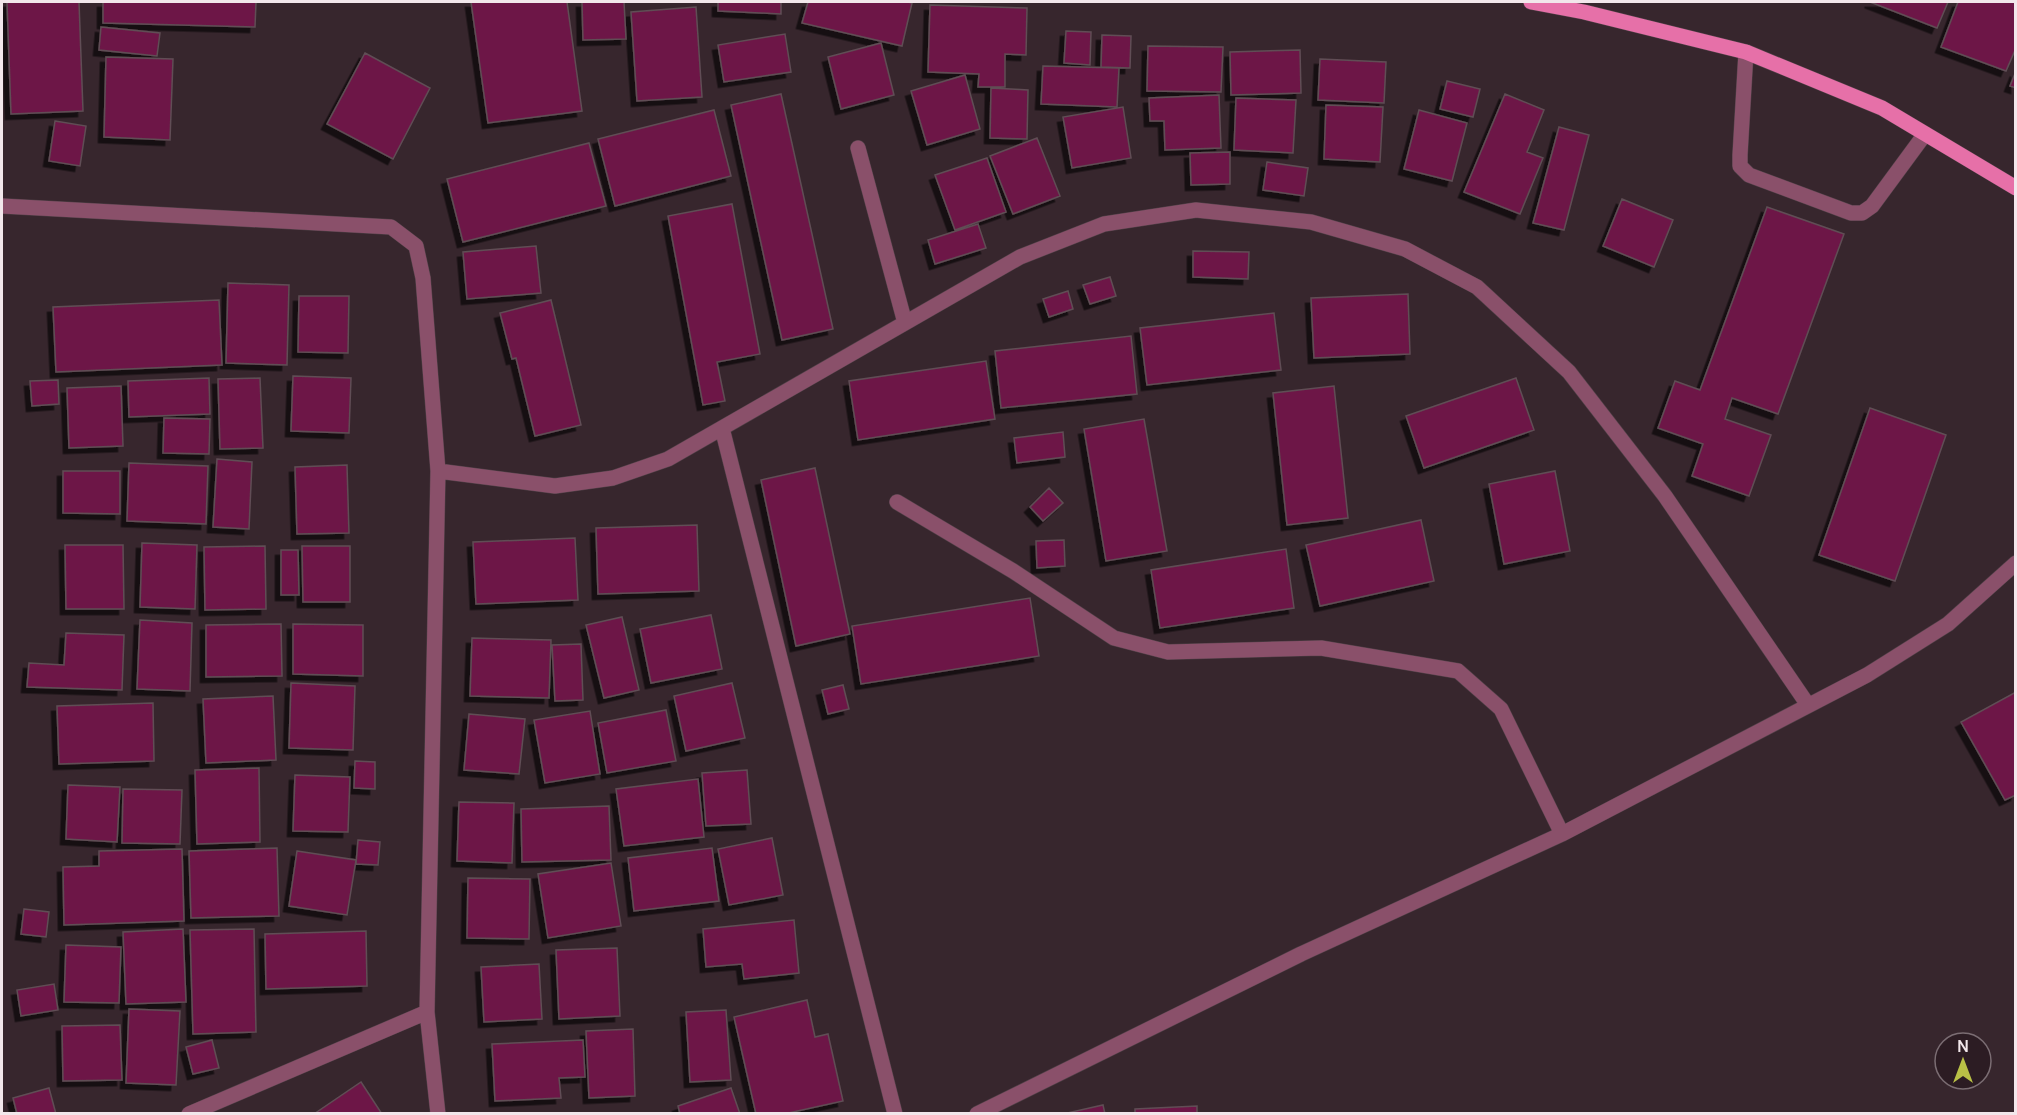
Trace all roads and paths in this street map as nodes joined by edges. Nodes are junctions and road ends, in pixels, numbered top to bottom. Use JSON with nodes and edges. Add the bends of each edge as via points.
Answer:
{"nodes":[{"id":1,"x":1531,"y":2,"type":"edge"},
{"id":2,"x":1746,"y":52,"type":"junction"},
{"id":3,"x":1925,"y":134,"type":"junction"},
{"id":4,"x":858,"y":148,"type":"dead end"},
{"id":5,"x":2016,"y":188,"type":"edge"},
{"id":6,"x":2,"y":206,"type":"edge"},
{"id":7,"x":905,"y":323,"type":"junction"},
{"id":8,"x":722,"y":428,"type":"junction"},
{"id":9,"x":438,"y":471,"type":"junction"},
{"id":10,"x":897,"y":502,"type":"dead end"},
{"id":11,"x":2016,"y":563,"type":"edge"},
{"id":12,"x":1808,"y":705,"type":"junction"},
{"id":13,"x":1562,"y":834,"type":"junction"},
{"id":14,"x":427,"y":1012,"type":"junction"},
{"id":15,"x":189,"y":1113,"type":"edge"},
{"id":16,"x":438,"y":1113,"type":"edge"},
{"id":17,"x":895,"y":1113,"type":"edge"},
{"id":18,"x":977,"y":1113,"type":"edge"}],
"edges":[{"from":1,"to":2,"type":"main road"},
{"from":2,"to":3,"type":"main road","via":[[1882,108]]},
{"from":2,"to":3,"type":"street","via":[[1740,166],[1749,175],[1851,213],[1862,213],[1872,206]]},
{"from":3,"to":5,"type":"main road"},
{"from":4,"to":7,"type":"street"},
{"from":6,"to":9,"type":"street","via":[[391,227],[416,246],[423,278]]},
{"from":7,"to":8,"type":"street"},
{"from":7,"to":12,"type":"street","via":[[1020,257],[1104,224],[1196,210],[1311,222],[1405,249],[1477,287],[1569,372],[1665,496]]},
{"from":8,"to":9,"type":"street","via":[[668,459],[613,478],[555,486]]},
{"from":8,"to":17,"type":"street"},
{"from":9,"to":14,"type":"street"},
{"from":10,"to":13,"type":"street","via":[[1013,571],[1114,638],[1168,652],[1321,648],[1458,671],[1501,709]]},
{"from":11,"to":12,"type":"street","via":[[1948,624],[1867,675]]},
{"from":12,"to":13,"type":"street"},
{"from":13,"to":18,"type":"street","via":[[1301,954]]},
{"from":14,"to":15,"type":"street"},
{"from":14,"to":16,"type":"street"}]}
